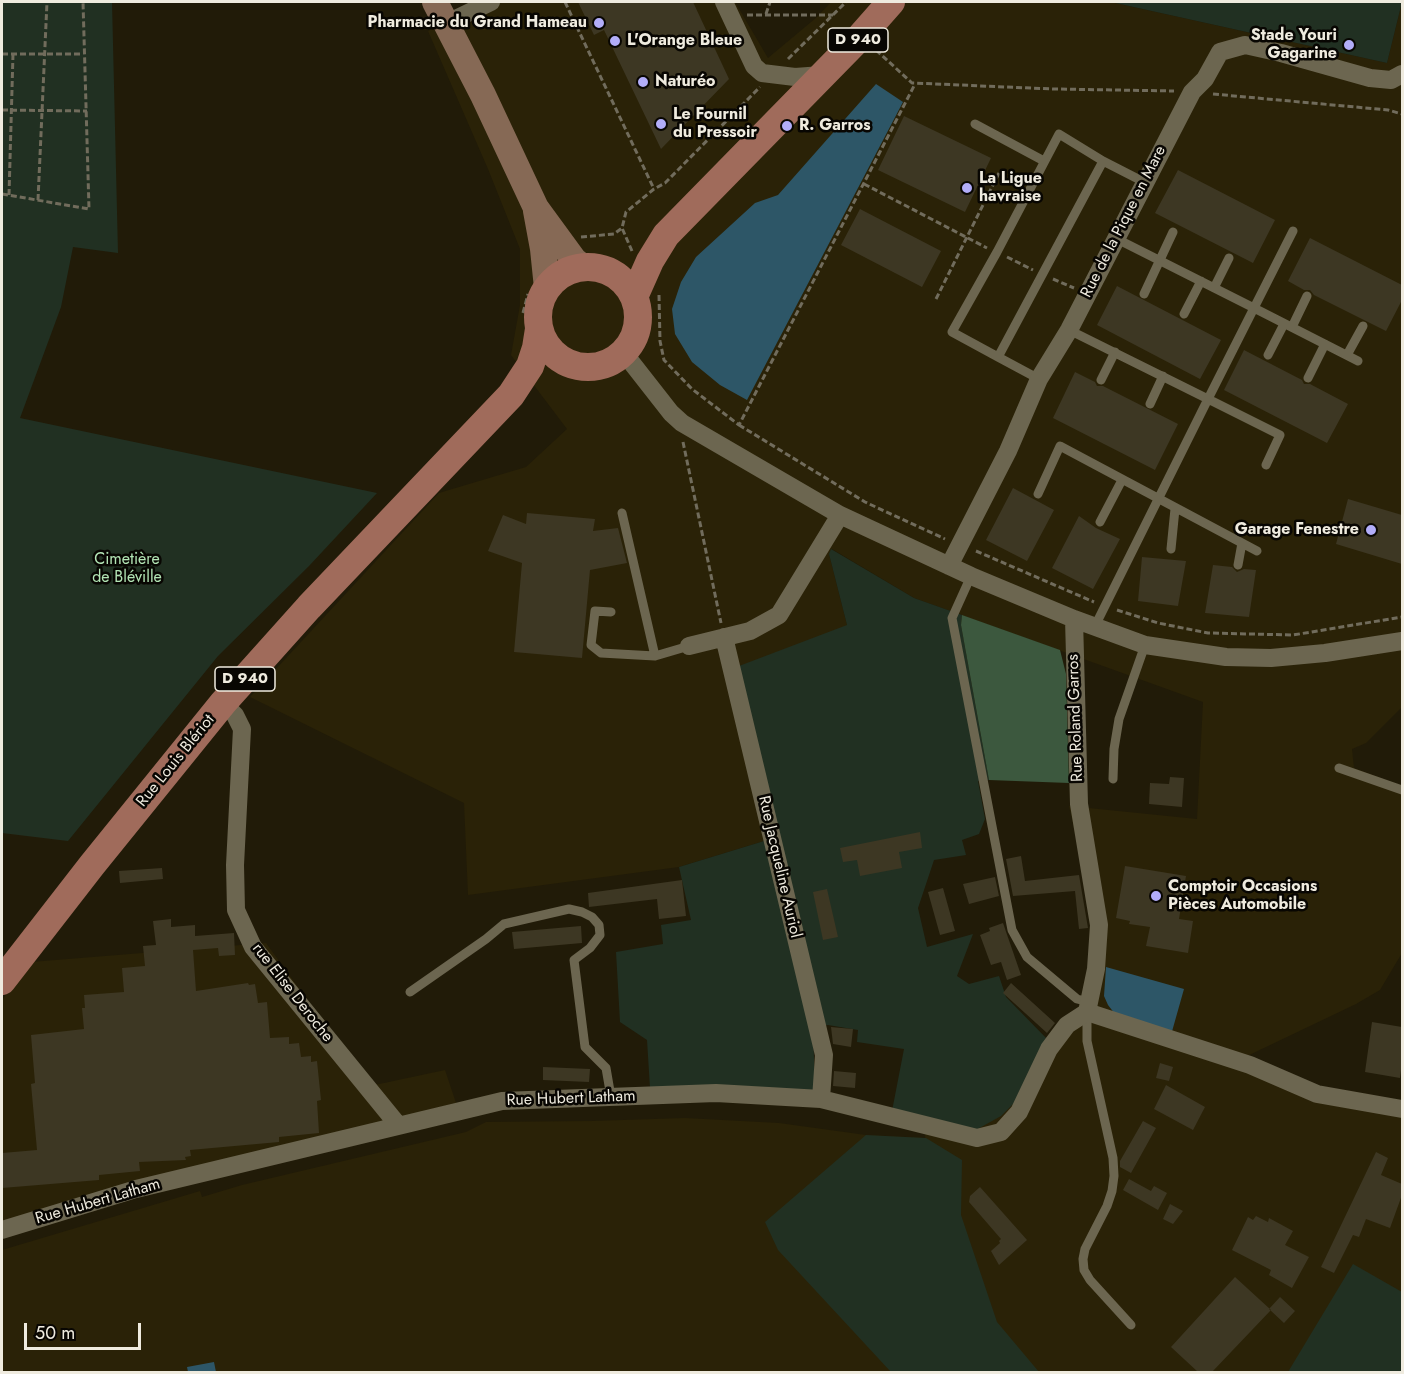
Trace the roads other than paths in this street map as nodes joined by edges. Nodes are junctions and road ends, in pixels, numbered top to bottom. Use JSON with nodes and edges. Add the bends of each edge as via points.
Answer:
{"nodes":[{"id":1,"x":491,"y":2,"type":"edge"},
{"id":2,"x":891,"y":2,"type":"edge"},
{"id":3,"x":727,"y":8,"type":"edge"},
{"id":4,"x":440,"y":13,"type":"edge"},
{"id":5,"x":1402,"y":74,"type":"edge"},
{"id":6,"x":822,"y":75,"type":"junction"},
{"id":7,"x":975,"y":124,"type":"dead end"},
{"id":8,"x":1044,"y":161,"type":"junction"},
{"id":9,"x":1103,"y":161,"type":"junction"},
{"id":10,"x":1144,"y":182,"type":"junction"},
{"id":11,"x":536,"y":208,"type":"junction"},
{"id":12,"x":1293,"y":231,"type":"dead end"},
{"id":13,"x":1173,"y":232,"type":"dead end"},
{"id":14,"x":666,"y":235,"type":"junction"},
{"id":15,"x":1115,"y":238,"type":"junction"},
{"id":16,"x":1229,"y":258,"type":"dead end"},
{"id":17,"x":1159,"y":261,"type":"junction"},
{"id":18,"x":592,"y":268,"type":"junction"},
{"id":19,"x":1201,"y":282,"type":"junction"},
{"id":20,"x":547,"y":288,"type":"junction"},
{"id":21,"x":1214,"y":288,"type":"junction"},
{"id":22,"x":647,"y":291,"type":"junction"},
{"id":23,"x":1144,"y":294,"type":"dead end"},
{"id":24,"x":1307,"y":296,"type":"dead end"},
{"id":25,"x":1254,"y":308,"type":"junction"},
{"id":26,"x":1184,"y":314,"type":"dead end"},
{"id":27,"x":1288,"y":325,"type":"junction"},
{"id":28,"x":1363,"y":326,"type":"dead end"},
{"id":29,"x":539,"y":329,"type":"junction"},
{"id":30,"x":1069,"y":330,"type":"junction"},
{"id":31,"x":1325,"y":344,"type":"junction"},
{"id":32,"x":1115,"y":352,"type":"junction"},
{"id":33,"x":624,"y":353,"type":"junction"},
{"id":34,"x":1268,"y":355,"type":"dead end"},
{"id":35,"x":1347,"y":355,"type":"junction"},
{"id":36,"x":998,"y":357,"type":"junction"},
{"id":37,"x":1358,"y":361,"type":"dead end"},
{"id":38,"x":566,"y":362,"type":"junction"},
{"id":39,"x":1163,"y":376,"type":"junction"},
{"id":40,"x":1308,"y":378,"type":"dead end"},
{"id":41,"x":1039,"y":379,"type":"junction"},
{"id":42,"x":1101,"y":380,"type":"dead end"},
{"id":43,"x":511,"y":395,"type":"junction"},
{"id":44,"x":1208,"y":399,"type":"junction"},
{"id":45,"x":1150,"y":404,"type":"dead end"},
{"id":46,"x":1266,"y":465,"type":"dead end"},
{"id":47,"x":1122,"y":480,"type":"junction"},
{"id":48,"x":1038,"y":494,"type":"dead end"},
{"id":49,"x":1158,"y":500,"type":"junction"},
{"id":50,"x":1175,"y":508,"type":"junction"},
{"id":51,"x":622,"y":513,"type":"dead end"},
{"id":52,"x":840,"y":515,"type":"junction"},
{"id":53,"x":1100,"y":522,"type":"dead end"},
{"id":54,"x":1242,"y":543,"type":"junction"},
{"id":55,"x":1171,"y":549,"type":"dead end"},
{"id":56,"x":1257,"y":551,"type":"dead end"},
{"id":57,"x":1238,"y":565,"type":"dead end"},
{"id":58,"x":949,"y":566,"type":"junction"},
{"id":59,"x":971,"y":576,"type":"junction"},
{"id":60,"x":611,"y":612,"type":"dead end"},
{"id":61,"x":1074,"y":619,"type":"junction"},
{"id":62,"x":1095,"y":626,"type":"junction"},
{"id":63,"x":724,"y":637,"type":"junction"},
{"id":64,"x":1402,"y":641,"type":"edge"},
{"id":65,"x":1145,"y":645,"type":"junction"},
{"id":66,"x":689,"y":646,"type":"joint"},
{"id":67,"x":655,"y":656,"type":"junction"},
{"id":68,"x":223,"y":703,"type":"junction"},
{"id":69,"x":1339,"y":768,"type":"dead end"},
{"id":70,"x":1113,"y":779,"type":"dead end"},
{"id":71,"x":1402,"y":790,"type":"edge"},
{"id":72,"x":2,"y":981,"type":"edge"},
{"id":73,"x":410,"y":992,"type":"dead end"},
{"id":74,"x":1088,"y":1007,"type":"junction"},
{"id":75,"x":611,"y":1097,"type":"junction"},
{"id":76,"x":821,"y":1099,"type":"junction"},
{"id":77,"x":1402,"y":1109,"type":"edge"},
{"id":78,"x":399,"y":1125,"type":"junction"},
{"id":79,"x":2,"y":1230,"type":"edge"},
{"id":80,"x":1131,"y":1325,"type":"dead end"}],
"edges":[{"from":1,"to":4,"type":"street"},
{"from":2,"to":6,"type":"main road","number":"D 940"},
{"from":3,"to":6,"type":"street","via":[[754,66],[762,73]]},
{"from":4,"to":11,"type":"main road"},
{"from":5,"to":10,"type":"street","name":"Rue de la Pique en Mare","via":[[1391,80],[1370,78],[1245,45],[1220,52],[1192,92]]},
{"from":6,"to":14,"type":"main road","number":"D 940"},
{"from":7,"to":8,"type":"lane"},
{"from":8,"to":9,"type":"lane","via":[[1059,134]]},
{"from":8,"to":36,"type":"lane","via":[[952,332]]},
{"from":9,"to":10,"type":"lane"},
{"from":9,"to":36,"type":"lane"},
{"from":10,"to":15,"type":"street","name":"Rue de la Pique en Mare"},
{"from":11,"to":18,"type":"main road","via":[[574,260]]},
{"from":11,"to":20,"type":"main road"},
{"from":12,"to":25,"type":"lane"},
{"from":13,"to":17,"type":"lane"},
{"from":14,"to":18,"type":"main road","number":"D 940","via":[[641,251]]},
{"from":14,"to":22,"type":"main road","number":"D 940","via":[[650,261]]},
{"from":15,"to":17,"type":"lane"},
{"from":15,"to":30,"type":"street","name":"Rue de la Pique en Mare"},
{"from":16,"to":21,"type":"lane"},
{"from":17,"to":19,"type":"lane"},
{"from":17,"to":23,"type":"lane"},
{"from":18,"to":20,"type":"main road","via":[[569,270]]},
{"from":18,"to":22,"type":"main road"},
{"from":19,"to":21,"type":"lane"},
{"from":19,"to":26,"type":"lane"},
{"from":20,"to":29,"type":"main road","via":[[538,315]]},
{"from":21,"to":25,"type":"lane"},
{"from":22,"to":33,"type":"main road","via":[[634,338]]},
{"from":24,"to":27,"type":"lane"},
{"from":25,"to":27,"type":"lane"},
{"from":25,"to":44,"type":"lane"},
{"from":27,"to":31,"type":"lane"},
{"from":27,"to":34,"type":"lane"},
{"from":28,"to":35,"type":"lane"},
{"from":29,"to":38,"type":"main road","via":[[544,342]]},
{"from":29,"to":43,"type":"main road","name":"Rue Louis Blériot","number":"D 940","via":[[530,366]]},
{"from":30,"to":32,"type":"lane"},
{"from":30,"to":41,"type":"street","name":"Rue de la Pique en Mare"},
{"from":31,"to":35,"type":"lane"},
{"from":31,"to":40,"type":"lane"},
{"from":32,"to":39,"type":"lane"},
{"from":32,"to":42,"type":"lane"},
{"from":33,"to":38,"type":"main road","via":[[597,367]]},
{"from":33,"to":52,"type":"street","via":[[682,423]]},
{"from":35,"to":37,"type":"lane"},
{"from":36,"to":41,"type":"lane"},
{"from":38,"to":43,"type":"main road","name":"Rue Louis Blériot","number":"D 940"},
{"from":39,"to":44,"type":"lane"},
{"from":39,"to":45,"type":"lane"},
{"from":41,"to":58,"type":"street","name":"Rue de la Pique en Mare","via":[[1008,451]]},
{"from":43,"to":68,"type":"main road","name":"Rue Louis Blériot","number":"D 940"},
{"from":44,"to":46,"type":"lane","via":[[1280,435]]},
{"from":44,"to":49,"type":"lane"},
{"from":47,"to":48,"type":"lane","via":[[1060,446]]},
{"from":47,"to":49,"type":"lane"},
{"from":47,"to":53,"type":"lane"},
{"from":49,"to":50,"type":"lane"},
{"from":49,"to":62,"type":"lane"},
{"from":50,"to":54,"type":"lane"},
{"from":50,"to":55,"type":"lane"},
{"from":51,"to":67,"type":"lane"},
{"from":52,"to":58,"type":"street"},
{"from":52,"to":63,"type":"street","via":[[779,615],[750,631]]},
{"from":54,"to":56,"type":"lane"},
{"from":54,"to":57,"type":"lane"},
{"from":58,"to":59,"type":"street"},
{"from":59,"to":61,"type":"street"},
{"from":59,"to":74,"type":"lane","via":[[952,618],[1012,930],[1027,957]]},
{"from":60,"to":67,"type":"lane","via":[[595,611],[591,645],[601,653]]},
{"from":61,"to":62,"type":"street"},
{"from":61,"to":74,"type":"street","name":"Rue Roland Garros","via":[[1079,804],[1099,925]]},
{"from":62,"to":65,"type":"street"},
{"from":63,"to":66,"type":"street"},
{"from":63,"to":76,"type":"street","name":"Rue Jacqueline Auriol","via":[[824,1055]]},
{"from":64,"to":65,"type":"street","via":[[1271,658],[1226,657]]},
{"from":65,"to":70,"type":"lane","via":[[1119,719]]},
{"from":66,"to":67,"type":"lane"},
{"from":68,"to":72,"type":"main road","name":"Rue Louis Blériot","number":"D 940"},
{"from":68,"to":78,"type":"street","name":"rue Elise Deroche","via":[[242,729],[236,910],[253,947]]},
{"from":69,"to":71,"type":"lane"},
{"from":73,"to":75,"type":"lane","via":[[504,924],[569,909],[592,917],[599,925],[600,935],[574,960],[585,1047],[606,1068]]},
{"from":74,"to":76,"type":"street","name":"Rue Hubert Latham","via":[[1067,1025],[1049,1049],[1019,1112],[1001,1132],[977,1138],[960,1135]]},
{"from":74,"to":77,"type":"street","via":[[1250,1065],[1317,1094]]},
{"from":74,"to":80,"type":"lane","via":[[1088,1041],[1114,1176],[1107,1206],[1085,1250],[1084,1270]]},
{"from":75,"to":76,"type":"street","name":"Rue Hubert Latham","via":[[716,1093]]},
{"from":75,"to":78,"type":"street","name":"Rue Hubert Latham","via":[[501,1101]]},
{"from":78,"to":79,"type":"street","name":"Rue Hubert Latham","via":[[136,1190]]}]}
